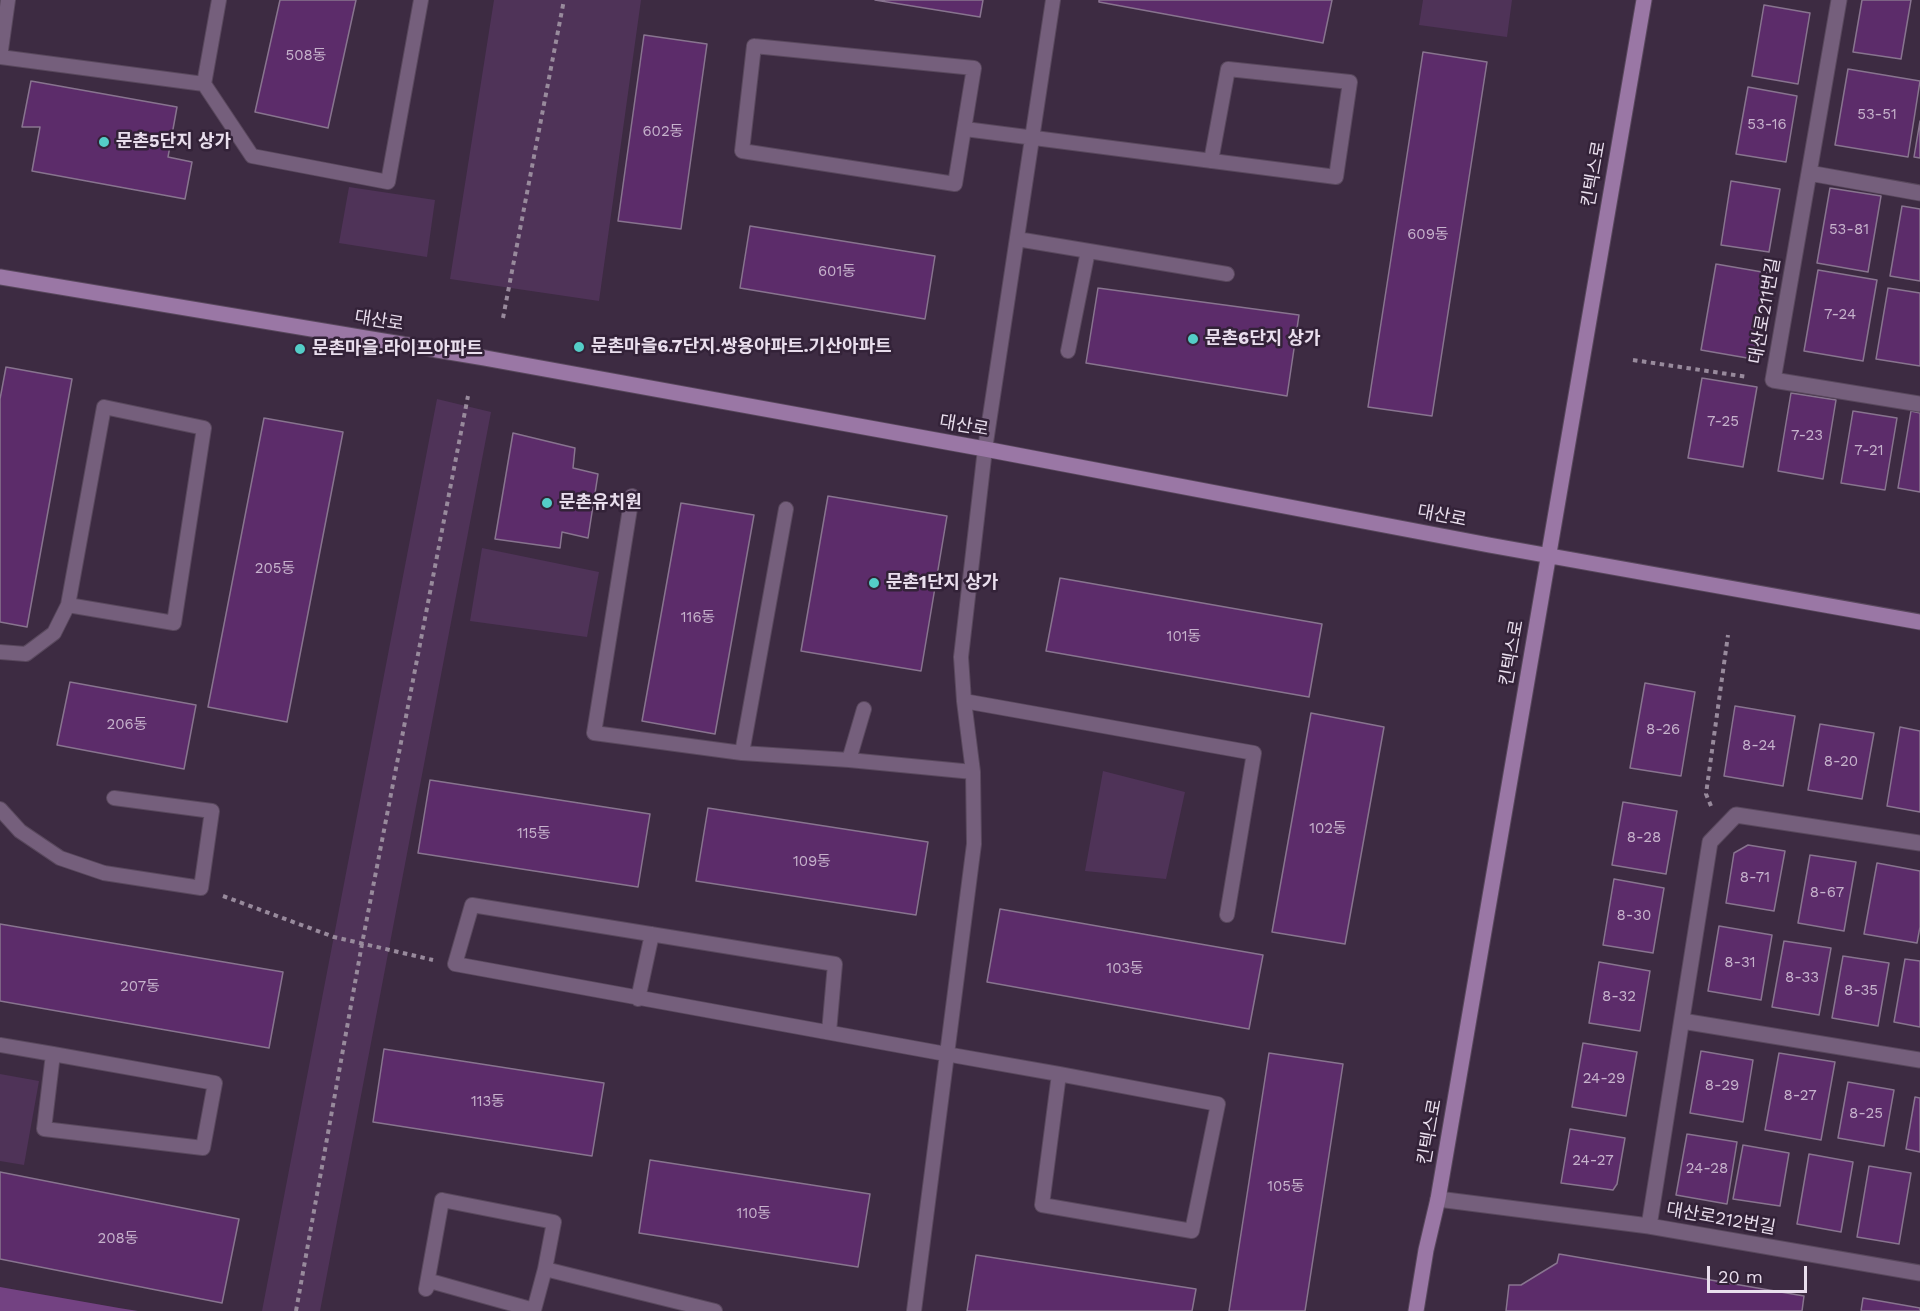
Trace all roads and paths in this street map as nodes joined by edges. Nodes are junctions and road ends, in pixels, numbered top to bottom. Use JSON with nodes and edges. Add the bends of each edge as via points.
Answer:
{"nodes":[{"id":1,"x":8,"y":0,"type":"edge"},
{"id":2,"x":219,"y":0,"type":"edge"},
{"id":3,"x":421,"y":0,"type":"edge"},
{"id":4,"x":564,"y":0,"type":"edge"},
{"id":5,"x":1053,"y":0,"type":"edge"},
{"id":6,"x":1644,"y":0,"type":"edge"},
{"id":7,"x":1839,"y":0,"type":"edge"},
{"id":8,"x":0,"y":57,"type":"edge"},
{"id":9,"x":204,"y":84,"type":"junction"},
{"id":10,"x":965,"y":129,"type":"junction"},
{"id":11,"x":1032,"y":139,"type":"junction"},
{"id":12,"x":1211,"y":161,"type":"junction"},
{"id":13,"x":1809,"y":173,"type":"junction"},
{"id":14,"x":1920,"y":193,"type":"edge"},
{"id":15,"x":1017,"y":239,"type":"junction"},
{"id":16,"x":1088,"y":251,"type":"junction"},
{"id":17,"x":1227,"y":274,"type":"dead end"},
{"id":18,"x":0,"y":277,"type":"edge"},
{"id":19,"x":503,"y":318,"type":"dead end"},
{"id":20,"x":1068,"y":351,"type":"dead end"},
{"id":21,"x":1633,"y":360,"type":"dead end"},
{"id":22,"x":1773,"y":380,"type":"junction"},
{"id":23,"x":468,"y":396,"type":"dead end"},
{"id":24,"x":1920,"y":404,"type":"edge"},
{"id":25,"x":985,"y":450,"type":"junction"},
{"id":26,"x":632,"y":496,"type":"dead end"},
{"id":27,"x":786,"y":509,"type":"dead end"},
{"id":28,"x":1549,"y":554,"type":"junction"},
{"id":29,"x":68,"y":605,"type":"junction"},
{"id":30,"x":1920,"y":622,"type":"edge"},
{"id":31,"x":1728,"y":635,"type":"dead end"},
{"id":32,"x":0,"y":652,"type":"edge"},
{"id":33,"x":964,"y":701,"type":"junction"},
{"id":34,"x":864,"y":709,"type":"dead end"},
{"id":35,"x":742,"y":753,"type":"junction"},
{"id":36,"x":849,"y":760,"type":"junction"},
{"id":37,"x":973,"y":772,"type":"junction"},
{"id":38,"x":114,"y":798,"type":"dead end"},
{"id":39,"x":0,"y":809,"type":"edge"},
{"id":40,"x":1720,"y":829,"type":"junction"},
{"id":41,"x":1920,"y":843,"type":"edge"},
{"id":42,"x":201,"y":888,"type":"junction"},
{"id":43,"x":1227,"y":915,"type":"dead end"},
{"id":44,"x":652,"y":934,"type":"junction"},
{"id":45,"x":362,"y":944,"type":"junction"},
{"id":46,"x":455,"y":964,"type":"junction"},
{"id":47,"x":638,"y":999,"type":"junction"},
{"id":48,"x":1682,"y":1021,"type":"junction"},
{"id":49,"x":828,"y":1032,"type":"junction"},
{"id":50,"x":0,"y":1046,"type":"edge"},
{"id":51,"x":53,"y":1054,"type":"junction"},
{"id":52,"x":946,"y":1054,"type":"junction"},
{"id":53,"x":1920,"y":1060,"type":"edge"},
{"id":54,"x":1059,"y":1074,"type":"junction"},
{"id":55,"x":1438,"y":1199,"type":"junction"},
{"id":56,"x":1649,"y":1226,"type":"junction"},
{"id":57,"x":545,"y":1269,"type":"junction"},
{"id":58,"x":1920,"y":1273,"type":"edge"},
{"id":59,"x":707,"y":1310,"type":"edge"},
{"id":60,"x":296,"y":1311,"type":"edge"},
{"id":61,"x":914,"y":1311,"type":"edge"},
{"id":62,"x":1416,"y":1311,"type":"edge"}],
"edges":[{"from":1,"to":8,"type":"lane"},
{"from":2,"to":9,"type":"lane"},
{"from":3,"to":9,"type":"lane","via":[[388,182],[252,156]]},
{"from":4,"to":19,"type":"path"},
{"from":5,"to":11,"type":"lane"},
{"from":6,"to":28,"type":"main road","name":"킨텍스로"},
{"from":7,"to":13,"type":"street","name":"대산로211번길"},
{"from":8,"to":9,"type":"lane"},
{"from":10,"to":10,"type":"lane","via":[[955,184],[742,151],[754,46],[974,68]]},
{"from":10,"to":11,"type":"lane"},
{"from":11,"to":12,"type":"lane"},
{"from":11,"to":15,"type":"lane"},
{"from":12,"to":12,"type":"lane","via":[[1228,69],[1350,82],[1336,177]]},
{"from":13,"to":14,"type":"street"},
{"from":13,"to":22,"type":"street","name":"대산로211번길"},
{"from":15,"to":16,"type":"lane"},
{"from":15,"to":25,"type":"lane"},
{"from":16,"to":17,"type":"lane"},
{"from":16,"to":20,"type":"lane"},
{"from":18,"to":25,"type":"main road","name":"대산로","via":[[473,356]]},
{"from":21,"to":22,"type":"path"},
{"from":22,"to":24,"type":"street","name":"대산로211번길"},
{"from":23,"to":45,"type":"path"},
{"from":25,"to":28,"type":"main road","name":"대산로"},
{"from":25,"to":33,"type":"lane","via":[[961,657]]},
{"from":26,"to":35,"type":"lane","via":[[594,733]]},
{"from":27,"to":35,"type":"lane"},
{"from":28,"to":30,"type":"main road","name":"대산로"},
{"from":28,"to":55,"type":"main road","name":"킨텍스로"},
{"from":29,"to":29,"type":"lane","via":[[174,623],[204,428],[104,407]]},
{"from":29,"to":32,"type":"lane","via":[[54,633],[26,654]]},
{"from":31,"to":40,"type":"path","via":[[1706,794]]},
{"from":33,"to":37,"type":"lane"},
{"from":33,"to":43,"type":"lane","via":[[1254,753]]},
{"from":34,"to":36,"type":"lane"},
{"from":35,"to":36,"type":"lane"},
{"from":36,"to":37,"type":"lane"},
{"from":37,"to":52,"type":"lane","via":[[974,843]]},
{"from":38,"to":42,"type":"lane","via":[[212,811]]},
{"from":39,"to":42,"type":"lane","via":[[20,831],[60,858],[104,873]]},
{"from":40,"to":41,"type":"street","via":[[1736,815]]},
{"from":40,"to":48,"type":"street","name":"대산로212번길","via":[[1710,842]]},
{"from":42,"to":45,"type":"path"},
{"from":44,"to":46,"type":"lane","via":[[472,905]]},
{"from":44,"to":47,"type":"lane"},
{"from":44,"to":49,"type":"lane","via":[[835,964]]},
{"from":45,"to":46,"type":"path"},
{"from":45,"to":60,"type":"path"},
{"from":46,"to":47,"type":"lane"},
{"from":47,"to":49,"type":"lane"},
{"from":48,"to":53,"type":"street"},
{"from":48,"to":56,"type":"street","name":"대산로212번길"},
{"from":49,"to":52,"type":"lane"},
{"from":50,"to":51,"type":"lane"},
{"from":51,"to":51,"type":"lane","via":[[44,1129],[203,1148],[215,1083]]},
{"from":52,"to":54,"type":"lane"},
{"from":52,"to":61,"type":"lane"},
{"from":54,"to":54,"type":"lane","via":[[1218,1104],[1192,1231],[1042,1204]]},
{"from":55,"to":56,"type":"street"},
{"from":55,"to":62,"type":"main road","name":"킨텍스로"},
{"from":56,"to":58,"type":"street","name":"대산로212번길"},
{"from":57,"to":57,"type":"lane","via":[[534,1311],[430,1281],[426,1289],[442,1200],[554,1221]]},
{"from":57,"to":59,"type":"lane"}]}
